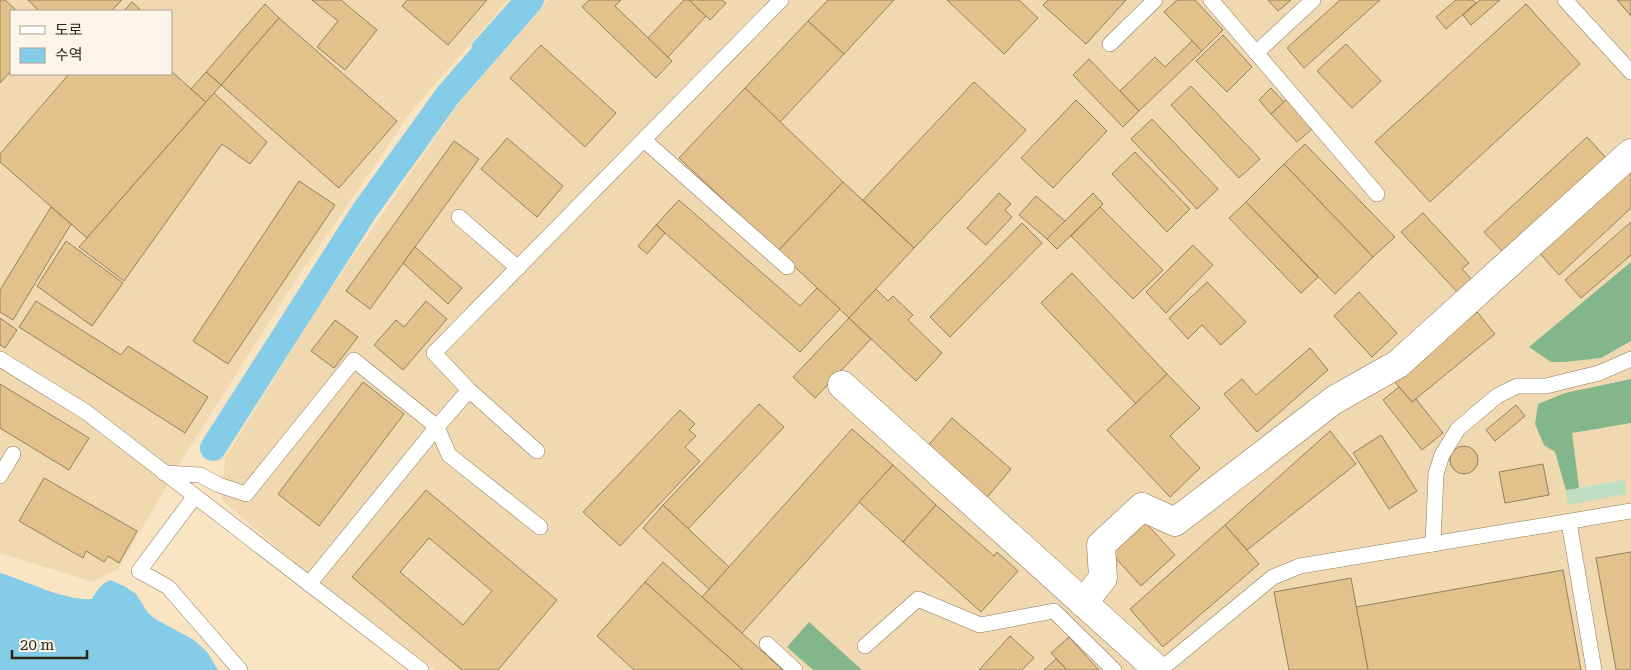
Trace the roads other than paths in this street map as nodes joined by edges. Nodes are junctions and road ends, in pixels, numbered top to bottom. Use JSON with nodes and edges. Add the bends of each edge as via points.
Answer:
{"nodes":[{"id":1,"x":781,"y":0,"type":"edge"},
{"id":2,"x":1154,"y":0,"type":"edge"},
{"id":3,"x":1211,"y":0,"type":"edge"},
{"id":4,"x":1313,"y":0,"type":"edge"},
{"id":5,"x":1565,"y":0,"type":"edge"},
{"id":6,"x":1110,"y":44,"type":"dead end"},
{"id":7,"x":1256,"y":52,"type":"junction"},
{"id":8,"x":1631,"y":72,"type":"edge"},
{"id":9,"x":644,"y":140,"type":"junction"},
{"id":10,"x":1631,"y":153,"type":"edge"},
{"id":11,"x":1377,"y":194,"type":"dead end"},
{"id":12,"x":459,"y":217,"type":"dead end"},
{"id":13,"x":787,"y":267,"type":"dead end"},
{"id":14,"x":518,"y":268,"type":"junction"},
{"id":15,"x":0,"y":359,"type":"edge"},
{"id":16,"x":1631,"y":359,"type":"edge"},
{"id":17,"x":842,"y":385,"type":"dead end"},
{"id":18,"x":469,"y":390,"type":"junction"},
{"id":19,"x":437,"y":427,"type":"junction"},
{"id":20,"x":537,"y":451,"type":"dead end"},
{"id":21,"x":13,"y":454,"type":"dead end"},
{"id":22,"x":164,"y":472,"type":"junction"},
{"id":23,"x":0,"y":476,"type":"edge"},
{"id":24,"x":195,"y":496,"type":"junction"},
{"id":25,"x":1631,"y":511,"type":"edge"},
{"id":26,"x":1569,"y":522,"type":"junction"},
{"id":27,"x":540,"y":527,"type":"dead end"},
{"id":28,"x":1433,"y":544,"type":"junction"},
{"id":29,"x":309,"y":584,"type":"junction"},
{"id":30,"x":1083,"y":603,"type":"junction"},
{"id":31,"x":767,"y":644,"type":"dead end"},
{"id":32,"x":865,"y":646,"type":"dead end"},
{"id":33,"x":240,"y":670,"type":"edge"},
{"id":34,"x":421,"y":670,"type":"edge"},
{"id":35,"x":796,"y":670,"type":"edge"},
{"id":36,"x":1114,"y":670,"type":"edge"},
{"id":37,"x":1159,"y":670,"type":"edge"},
{"id":38,"x":1594,"y":670,"type":"edge"}],
"edges":[{"from":1,"to":9,"type":"lane"},
{"from":2,"to":6,"type":"lane"},
{"from":3,"to":7,"type":"lane"},
{"from":4,"to":7,"type":"lane"},
{"from":5,"to":8,"type":"lane"},
{"from":7,"to":11,"type":"lane"},
{"from":9,"to":13,"type":"lane"},
{"from":9,"to":14,"type":"lane"},
{"from":10,"to":30,"type":"street","via":[[1398,364],[1334,400],[1176,522],[1142,506],[1101,545],[1103,578]]},
{"from":12,"to":14,"type":"lane"},
{"from":14,"to":18,"type":"lane","via":[[434,353]]},
{"from":15,"to":22,"type":"lane","via":[[86,412]]},
{"from":16,"to":28,"type":"lane","via":[[1599,373],[1546,386],[1517,386],[1498,396],[1458,429],[1442,455],[1436,474]]},
{"from":17,"to":30,"type":"street"},
{"from":18,"to":19,"type":"lane"},
{"from":18,"to":20,"type":"lane"},
{"from":19,"to":22,"type":"lane","via":[[354,360],[246,494],[200,475]]},
{"from":19,"to":27,"type":"lane","via":[[449,456]]},
{"from":19,"to":29,"type":"lane"},
{"from":21,"to":23,"type":"lane"},
{"from":22,"to":24,"type":"lane"},
{"from":24,"to":29,"type":"lane"},
{"from":24,"to":33,"type":"lane","via":[[139,571],[168,587]]},
{"from":25,"to":26,"type":"lane"},
{"from":26,"to":28,"type":"lane"},
{"from":26,"to":38,"type":"lane"},
{"from":28,"to":37,"type":"lane","via":[[1300,566],[1273,577]]},
{"from":29,"to":34,"type":"lane"},
{"from":30,"to":37,"type":"street"},
{"from":31,"to":35,"type":"lane"},
{"from":32,"to":36,"type":"lane","via":[[918,599],[980,625],[1054,611]]}]}
